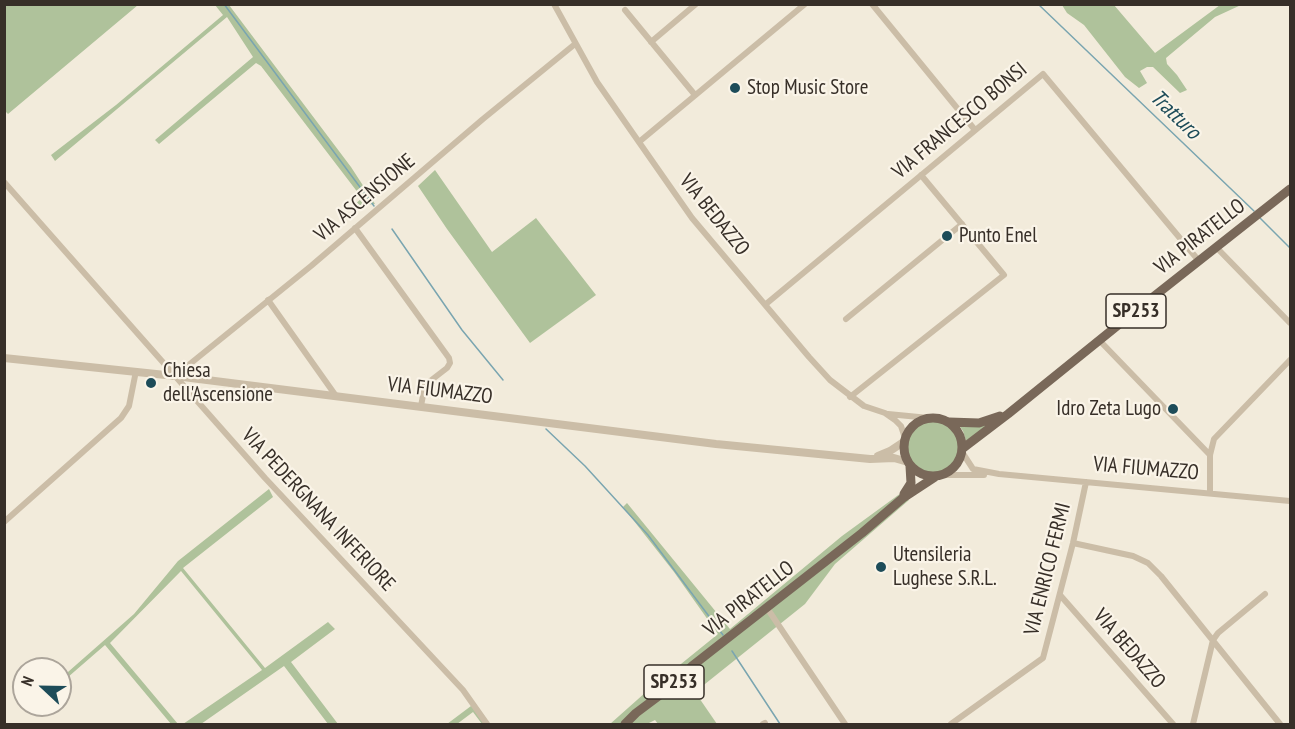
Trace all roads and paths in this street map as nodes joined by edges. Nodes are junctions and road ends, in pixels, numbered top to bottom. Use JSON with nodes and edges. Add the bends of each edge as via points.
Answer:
{"nodes":[{"id":1,"x":555,"y":4,"type":"edge"},
{"id":2,"x":696,"y":4,"type":"edge"},
{"id":3,"x":805,"y":4,"type":"edge"},
{"id":4,"x":872,"y":4,"type":"edge"},
{"id":5,"x":625,"y":10,"type":"dead end"},
{"id":6,"x":651,"y":42,"type":"junction"},
{"id":7,"x":575,"y":44,"type":"junction"},
{"id":8,"x":695,"y":95,"type":"junction"},
{"id":9,"x":975,"y":130,"type":"junction"},
{"id":10,"x":639,"y":142,"type":"junction"},
{"id":11,"x":921,"y":175,"type":"junction"},
{"id":12,"x":4,"y":182,"type":"edge"},
{"id":13,"x":1290,"y":189,"type":"edge"},
{"id":14,"x":962,"y":224,"type":"junction"},
{"id":15,"x":355,"y":228,"type":"junction"},
{"id":16,"x":1216,"y":247,"type":"junction"},
{"id":17,"x":1199,"y":261,"type":"junction"},
{"id":18,"x":268,"y":300,"type":"junction"},
{"id":19,"x":766,"y":304,"type":"junction"},
{"id":20,"x":846,"y":319,"type":"dead end"},
{"id":21,"x":1290,"y":323,"type":"edge"},
{"id":22,"x":1100,"y":341,"type":"junction"},
{"id":23,"x":4,"y":358,"type":"edge"},
{"id":24,"x":1290,"y":360,"type":"edge"},
{"id":25,"x":136,"y":371,"type":"junction"},
{"id":26,"x":175,"y":376,"type":"junction"},
{"id":27,"x":336,"y":396,"type":"junction"},
{"id":28,"x":850,"y":397,"type":"junction"},
{"id":29,"x":1020,"y":404,"type":"junction"},
{"id":30,"x":421,"y":406,"type":"junction"},
{"id":31,"x":885,"y":414,"type":"junction"},
{"id":32,"x":929,"y":418,"type":"junction"},
{"id":33,"x":947,"y":422,"type":"junction"},
{"id":34,"x":905,"y":439,"type":"junction"},
{"id":35,"x":962,"y":450,"type":"junction"},
{"id":36,"x":1210,"y":455,"type":"junction"},
{"id":37,"x":870,"y":459,"type":"junction"},
{"id":38,"x":909,"y":464,"type":"junction"},
{"id":39,"x":999,"y":474,"type":"junction"},
{"id":40,"x":939,"y":476,"type":"junction"},
{"id":41,"x":1086,"y":482,"type":"junction"},
{"id":42,"x":1209,"y":493,"type":"junction"},
{"id":43,"x":1290,"y":501,"type":"edge"},
{"id":44,"x":897,"y":503,"type":"junction"},
{"id":45,"x":4,"y":522,"type":"edge"},
{"id":46,"x":1073,"y":543,"type":"junction"},
{"id":47,"x":1265,"y":594,"type":"dead end"},
{"id":48,"x":1060,"y":595,"type":"junction"},
{"id":49,"x":767,"y":608,"type":"junction"},
{"id":50,"x":1213,"y":640,"type":"junction"},
{"id":51,"x":487,"y":724,"type":"edge"},
{"id":52,"x":625,"y":724,"type":"edge"},
{"id":53,"x":845,"y":724,"type":"edge"},
{"id":54,"x":951,"y":724,"type":"edge"},
{"id":55,"x":1173,"y":724,"type":"edge"},
{"id":56,"x":1193,"y":724,"type":"edge"},
{"id":57,"x":1280,"y":724,"type":"edge"}],
"edges":[{"from":1,"to":7,"type":"street","name":"VIA BEDAZZO"},
{"from":2,"to":6,"type":"street"},
{"from":3,"to":8,"type":"street"},
{"from":4,"to":9,"type":"street"},
{"from":5,"to":6,"type":"street"},
{"from":6,"to":8,"type":"street"},
{"from":7,"to":10,"type":"street","name":"VIA BEDAZZO"},
{"from":7,"to":15,"type":"street","name":"VIA ASCENSIONE"},
{"from":8,"to":10,"type":"street"},
{"from":9,"to":11,"type":"street","name":"VIA FRANCESCO BONSI"},
{"from":9,"to":17,"type":"street","name":"VIA FRANCESCO BONSI","via":[[1043,74]]},
{"from":10,"to":19,"type":"street","name":"VIA BEDAZZO","via":[[692,218]]},
{"from":11,"to":14,"type":"street"},
{"from":11,"to":19,"type":"street","name":"VIA FRANCESCO BONSI"},
{"from":12,"to":26,"type":"street","name":"VIA PEDERGNANA INFERIORE"},
{"from":13,"to":16,"type":"main road","name":"VIA PIRATELLO","number":"SP253"},
{"from":14,"to":20,"type":"street"},
{"from":14,"to":28,"type":"street","via":[[1004,275]]},
{"from":15,"to":18,"type":"street","name":"VIA ASCENSIONE"},
{"from":15,"to":30,"type":"street","via":[[449,358],[447,368],[425,385]]},
{"from":16,"to":17,"type":"main road","name":"VIA PIRATELLO","number":"SP253"},
{"from":16,"to":21,"type":"street"},
{"from":17,"to":22,"type":"main road","name":"VIA PIRATELLO","number":"SP253"},
{"from":18,"to":26,"type":"street","name":"VIA ASCENSIONE"},
{"from":18,"to":27,"type":"street"},
{"from":19,"to":28,"type":"street","name":"VIA BEDAZZO","via":[[809,357]]},
{"from":22,"to":29,"type":"main road","name":"VIA PIRATELLO","number":"SP253"},
{"from":22,"to":36,"type":"street"},
{"from":23,"to":25,"type":"street","name":"VIA FIUMAZZO"},
{"from":24,"to":36,"type":"street","via":[[1217,435]]},
{"from":25,"to":26,"type":"street","name":"VIA FIUMAZZO"},
{"from":25,"to":45,"type":"street","via":[[129,406],[121,418]]},
{"from":26,"to":27,"type":"street","name":"VIA FIUMAZZO"},
{"from":26,"to":51,"type":"street","name":"VIA PEDERGNANA INFERIORE","via":[[463,690]]},
{"from":27,"to":30,"type":"street","name":"VIA FIUMAZZO"},
{"from":28,"to":31,"type":"street","name":"VIA BEDAZZO"},
{"from":29,"to":33,"type":"main road","name":"VIA PIRATELLO","number":"SP253","via":[[987,422]]},
{"from":29,"to":35,"type":"main road","name":"VIA PIRATELLO","number":"SP253"},
{"from":30,"to":37,"type":"street","name":"VIA FIUMAZZO"},
{"from":31,"to":32,"type":"street","name":"VIA BEDAZZO"},
{"from":31,"to":34,"type":"street","name":"VIA BEDAZZO","via":[[898,423]]},
{"from":32,"to":33,"type":"main road","number":"SP253"},
{"from":32,"to":34,"type":"main road","via":[[913,426]]},
{"from":33,"to":35,"type":"main road","via":[[957,430]]},
{"from":34,"to":37,"type":"street"},
{"from":34,"to":38,"type":"main road","number":"SP253"},
{"from":35,"to":39,"type":"street","name":"VIA FIUMAZZO","via":[[973,469]]},
{"from":35,"to":40,"type":"main road","number":"SP253","via":[[958,464]]},
{"from":36,"to":42,"type":"street"},
{"from":37,"to":38,"type":"street","name":"VIA FIUMAZZO","via":[[894,458]]},
{"from":38,"to":40,"type":"main road","via":[[924,475]]},
{"from":38,"to":44,"type":"main road","name":"VIA PIRATELLO","number":"SP253","via":[[911,483]]},
{"from":39,"to":40,"type":"street","name":"VIA FIUMAZZO"},
{"from":39,"to":41,"type":"street","name":"VIA FIUMAZZO"},
{"from":40,"to":44,"type":"main road","name":"VIA PIRATELLO","number":"SP253"},
{"from":41,"to":42,"type":"street","name":"VIA FIUMAZZO"},
{"from":41,"to":46,"type":"street","name":"VIA ENRICO FERMI"},
{"from":42,"to":43,"type":"street","name":"VIA FIUMAZZO"},
{"from":44,"to":49,"type":"main road","name":"VIA PIRATELLO","number":"SP253"},
{"from":46,"to":48,"type":"street","name":"VIA ENRICO FERMI"},
{"from":46,"to":50,"type":"street","via":[[1148,563]]},
{"from":47,"to":50,"type":"street"},
{"from":48,"to":54,"type":"street","name":"VIA ENRICO FERMI","via":[[1043,658]]},
{"from":48,"to":55,"type":"street","name":"VIA BEDAZZO"},
{"from":49,"to":52,"type":"main road","name":"VIA PIRATELLO","number":"SP253"},
{"from":49,"to":53,"type":"street"},
{"from":50,"to":56,"type":"street"},
{"from":50,"to":57,"type":"street"}]}
